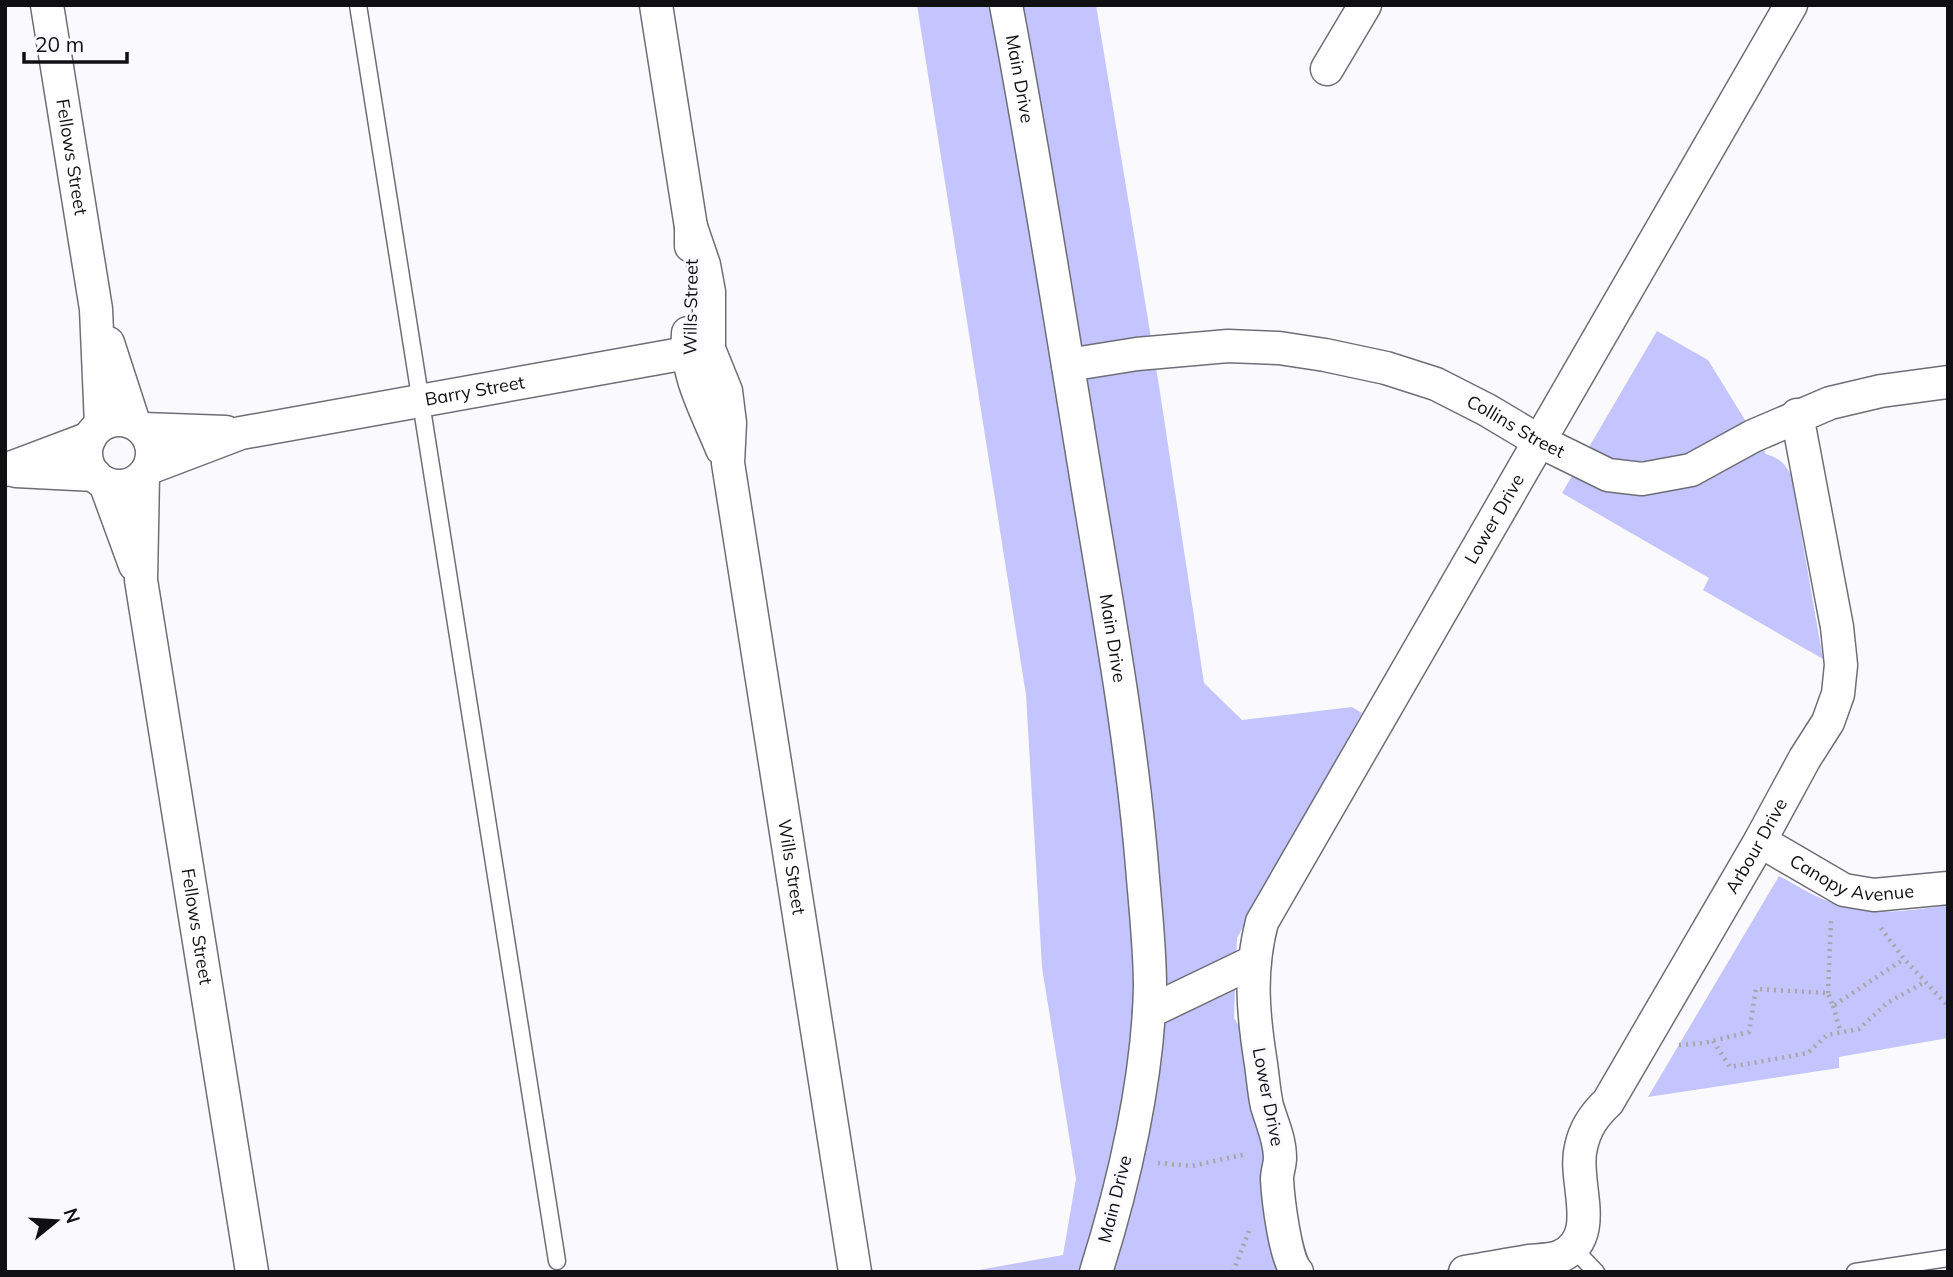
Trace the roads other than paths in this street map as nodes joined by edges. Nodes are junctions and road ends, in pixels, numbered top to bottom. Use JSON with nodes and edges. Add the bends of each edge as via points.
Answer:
{"nodes":[{"id":1,"x":47,"y":5,"type":"edge"},
{"id":2,"x":358,"y":5,"type":"edge"},
{"id":3,"x":656,"y":5,"type":"edge"},
{"id":4,"x":1006,"y":5,"type":"edge"},
{"id":5,"x":1365,"y":5,"type":"edge"},
{"id":6,"x":1791,"y":5,"type":"edge"},
{"id":7,"x":1327,"y":69,"type":"dead end"},
{"id":8,"x":96,"y":309,"type":"junction"},
{"id":9,"x":698,"y":352,"type":"junction"},
{"id":10,"x":1068,"y":365,"type":"junction"},
{"id":11,"x":1948,"y":382,"type":"edge"},
{"id":12,"x":422,"y":402,"type":"junction"},
{"id":13,"x":1797,"y":415,"type":"junction"},
{"id":14,"x":139,"y":426,"type":"junction"},
{"id":15,"x":95,"y":432,"type":"junction"},
{"id":16,"x":241,"y":433,"type":"junction"},
{"id":17,"x":1539,"y":441,"type":"junction"},
{"id":18,"x":5,"y":470,"type":"edge"},
{"id":19,"x":146,"y":472,"type":"junction"},
{"id":20,"x":100,"y":479,"type":"junction"},
{"id":21,"x":141,"y":580,"type":"junction"},
{"id":22,"x":1760,"y":841,"type":"junction"},
{"id":23,"x":1948,"y":888,"type":"edge"},
{"id":24,"x":1253,"y":962,"type":"junction"},
{"id":25,"x":1149,"y":1012,"type":"junction"},
{"id":26,"x":1573,"y":1248,"type":"junction"},
{"id":27,"x":1948,"y":1258,"type":"edge"},
{"id":28,"x":557,"y":1261,"type":"dead end"},
{"id":29,"x":252,"y":1272,"type":"edge"},
{"id":30,"x":855,"y":1272,"type":"edge"},
{"id":31,"x":1096,"y":1272,"type":"edge"},
{"id":32,"x":1297,"y":1272,"type":"edge"},
{"id":33,"x":1465,"y":1272,"type":"edge"},
{"id":34,"x":1596,"y":1272,"type":"edge"},
{"id":35,"x":1856,"y":1272,"type":"edge"}],
"edges":[{"from":1,"to":8,"type":"street","name":"Fellows Street"},
{"from":2,"to":12,"type":"lane"},
{"from":3,"to":9,"type":"street","name":"Wills Street","via":[[691,228],[709,292]]},
{"from":4,"to":10,"type":"street","name":"Main Drive"},
{"from":5,"to":7,"type":"street"},
{"from":6,"to":17,"type":"street","name":"Lower Drive"},
{"from":8,"to":14,"type":"street","name":"Fellows Street"},
{"from":8,"to":15,"type":"street","name":"Fellows Street"},
{"from":9,"to":12,"type":"street","name":"Barry Street"},
{"from":9,"to":30,"type":"street","name":"Wills Street","via":[[726,391],[728,463]]},
{"from":10,"to":17,"type":"street","name":"Collins Street","via":[[1228,346],[1325,355],[1436,384]]},
{"from":10,"to":25,"type":"street","name":"Main Drive","via":[[1135,790],[1148,935]]},
{"from":11,"to":13,"type":"street","name":"Collins Street","via":[[1856,396]]},
{"from":12,"to":16,"type":"street","name":"Barry Street"},
{"from":12,"to":28,"type":"lane"},
{"from":13,"to":17,"type":"street","name":"Collins Street","via":[[1691,470],[1642,479],[1608,475]]},
{"from":13,"to":22,"type":"street","name":"Arbour Drive","via":[[1841,665],[1838,694],[1828,722]]},
{"from":14,"to":15,"type":"street","via":[[118,420]]},
{"from":14,"to":16,"type":"street","name":"Barry Street"},
{"from":14,"to":19,"type":"street","via":[[152,448]]},
{"from":15,"to":18,"type":"street"},
{"from":15,"to":20,"type":"street","via":[[86,457]]},
{"from":16,"to":19,"type":"street","name":"Barry Street"},
{"from":17,"to":24,"type":"street","name":"Lower Drive","via":[[1274,898],[1262,922]]},
{"from":18,"to":20,"type":"street"},
{"from":19,"to":20,"type":"street","via":[[125,485]]},
{"from":19,"to":21,"type":"street","name":"Fellows Street"},
{"from":20,"to":21,"type":"street","name":"Fellows Street"},
{"from":21,"to":29,"type":"street","name":"Fellows Street"},
{"from":22,"to":23,"type":"street","name":"Canopy Avenue","via":[[1844,890],[1874,895]]},
{"from":22,"to":26,"type":"street","name":"Arbour Drive","via":[[1608,1102],[1592,1117],[1585,1132],[1579,1166],[1585,1219]]},
{"from":24,"to":25,"type":"street"},
{"from":24,"to":32,"type":"street","name":"Lower Drive","via":[[1255,1023],[1280,1157],[1277,1176],[1287,1246]]},
{"from":25,"to":31,"type":"street","name":"Main Drive","via":[[1136,1109]]},
{"from":26,"to":33,"type":"street","via":[[1559,1257]]},
{"from":26,"to":34,"type":"lane"},
{"from":27,"to":35,"type":"lane"}]}
